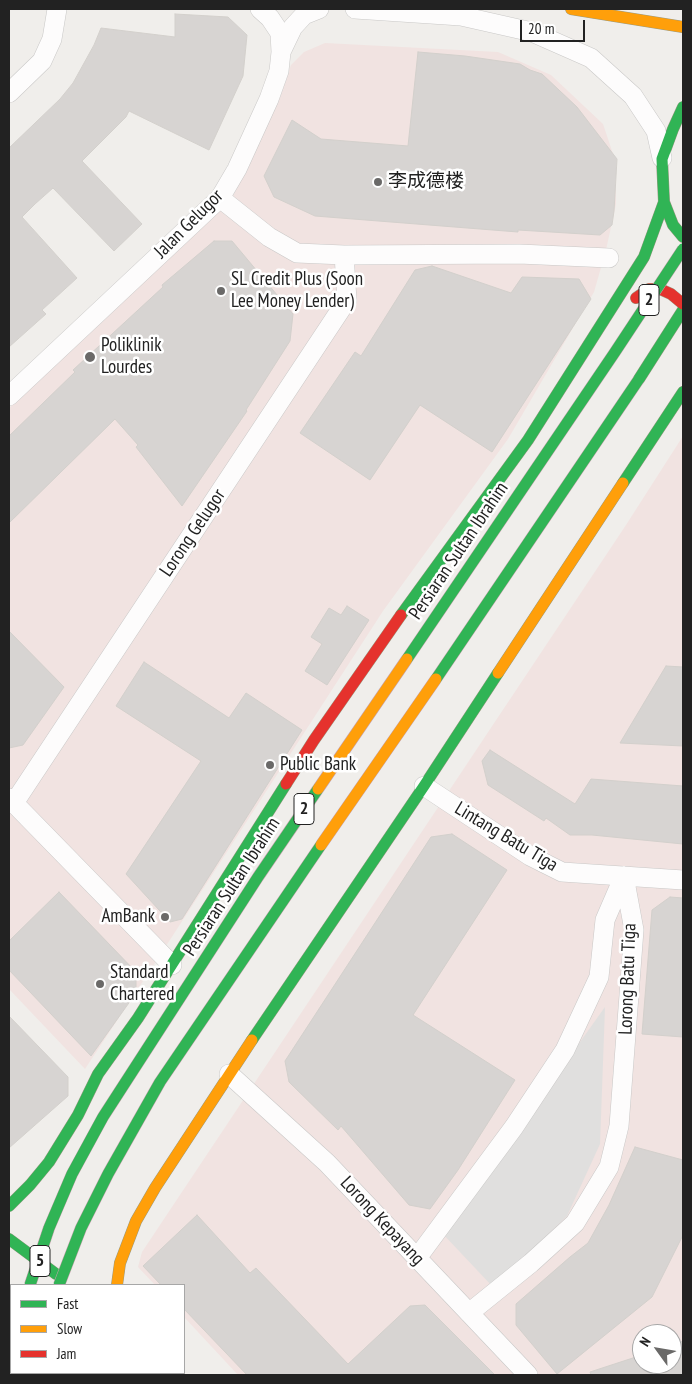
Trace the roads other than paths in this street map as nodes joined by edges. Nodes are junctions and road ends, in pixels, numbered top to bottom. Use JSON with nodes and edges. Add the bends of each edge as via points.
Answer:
{"nodes":[{"id":1,"x":57,"y":9,"type":"edge"},
{"id":2,"x":260,"y":9,"type":"edge"},
{"id":3,"x":319,"y":9,"type":"edge"},
{"id":4,"x":355,"y":9,"type":"edge"},
{"id":5,"x":571,"y":9,"type":"edge"},
{"id":6,"x":683,"y":27,"type":"edge"},
{"id":7,"x":281,"y":52,"type":"junction"},
{"id":8,"x":9,"y":93,"type":"edge"},
{"id":9,"x":683,"y":107,"type":"edge"},
{"id":10,"x":662,"y":159,"type":"junction"},
{"id":11,"x":220,"y":198,"type":"junction"},
{"id":12,"x":664,"y":202,"type":"junction"},
{"id":13,"x":683,"y":237,"type":"edge"},
{"id":14,"x":683,"y":248,"type":"edge"},
{"id":15,"x":344,"y":255,"type":"junction"},
{"id":16,"x":609,"y":258,"type":"dead end"},
{"id":17,"x":683,"y":304,"type":"edge"},
{"id":18,"x":683,"y":310,"type":"edge"},
{"id":19,"x":573,"y":368,"type":"junction"},
{"id":20,"x":683,"y":392,"type":"edge"},
{"id":21,"x":9,"y":396,"type":"edge"},
{"id":22,"x":424,"y":786,"type":"junction"},
{"id":23,"x":12,"y":800,"type":"edge"},
{"id":24,"x":624,"y":876,"type":"junction"},
{"id":25,"x":683,"y":880,"type":"edge"},
{"id":26,"x":172,"y":965,"type":"junction"},
{"id":27,"x":229,"y":1074,"type":"junction"},
{"id":28,"x":9,"y":1206,"type":"edge"},
{"id":29,"x":9,"y":1239,"type":"edge"},
{"id":30,"x":417,"y":1258,"type":"junction"},
{"id":31,"x":30,"y":1284,"type":"edge"},
{"id":32,"x":59,"y":1284,"type":"edge"},
{"id":33,"x":69,"y":1284,"type":"edge"},
{"id":34,"x":117,"y":1284,"type":"edge"},
{"id":35,"x":469,"y":1314,"type":"junction"},
{"id":36,"x":528,"y":1375,"type":"edge"}],
"edges":[{"from":1,"to":8,"type":"street","via":[[52,39],[42,61]]},
{"from":2,"to":7,"type":"street","name":"Jalan Gelugor","via":[[280,33]]},
{"from":3,"to":7,"type":"street","via":[[304,15],[293,27]]},
{"from":4,"to":10,"type":"street","via":[[461,16],[532,32],[591,58],[633,96],[656,131]]},
{"from":5,"to":6,"type":"main road"},
{"from":7,"to":11,"type":"street","name":"Jalan Gelugor","via":[[279,71],[269,99]]},
{"from":9,"to":10,"type":"main road"},
{"from":10,"to":12,"type":"main road"},
{"from":11,"to":15,"type":"street","via":[[269,237],[297,253]]},
{"from":11,"to":21,"type":"street","name":"Jalan Gelugor"},
{"from":12,"to":13,"type":"main road","via":[[673,225]]},
{"from":12,"to":19,"type":"main road","via":[[644,257]]},
{"from":14,"to":31,"type":"main road","name":"Persiaran Sultan Ibrahim","number":"2","bridge":true,"via":[[258,877],[102,1117],[72,1174]]},
{"from":15,"to":16,"type":"street","via":[[519,254]]},
{"from":15,"to":23,"type":"street","name":"Lorong Gelugor","via":[[347,300]]},
{"from":17,"to":19,"type":"main road","via":[[660,289],[649,289],[625,308]]},
{"from":18,"to":32,"type":"main road","number":"2","bridge":true,"via":[[160,1082],[92,1205]]},
{"from":19,"to":26,"type":"main road","via":[[528,440],[314,740]]},
{"from":20,"to":22,"type":"main road"},
{"from":22,"to":24,"type":"street","name":"Lintang Batu Tiga","via":[[530,856],[562,872]]},
{"from":22,"to":27,"type":"main road"},
{"from":23,"to":26,"type":"street"},
{"from":24,"to":25,"type":"street","name":"Lintang Batu Tiga"},
{"from":24,"to":30,"type":"street","name":"Lorong Batu Tiga","via":[[605,920],[599,977],[565,1050],[514,1127]]},
{"from":24,"to":35,"type":"street","name":"Lorong Batu Tiga","via":[[634,930],[620,1126],[609,1167],[575,1222]]},
{"from":26,"to":28,"type":"main road","via":[[98,1074],[49,1162]]},
{"from":27,"to":30,"type":"street","name":"Lorong Kepayang","via":[[327,1164]]},
{"from":27,"to":34,"type":"main road","via":[[136,1221],[120,1262]]},
{"from":29,"to":33,"type":"main road","number":"5"},
{"from":30,"to":35,"type":"street","name":"Lorong Kepayang"},
{"from":35,"to":36,"type":"street","name":"Lorong Kepayang"}]}
